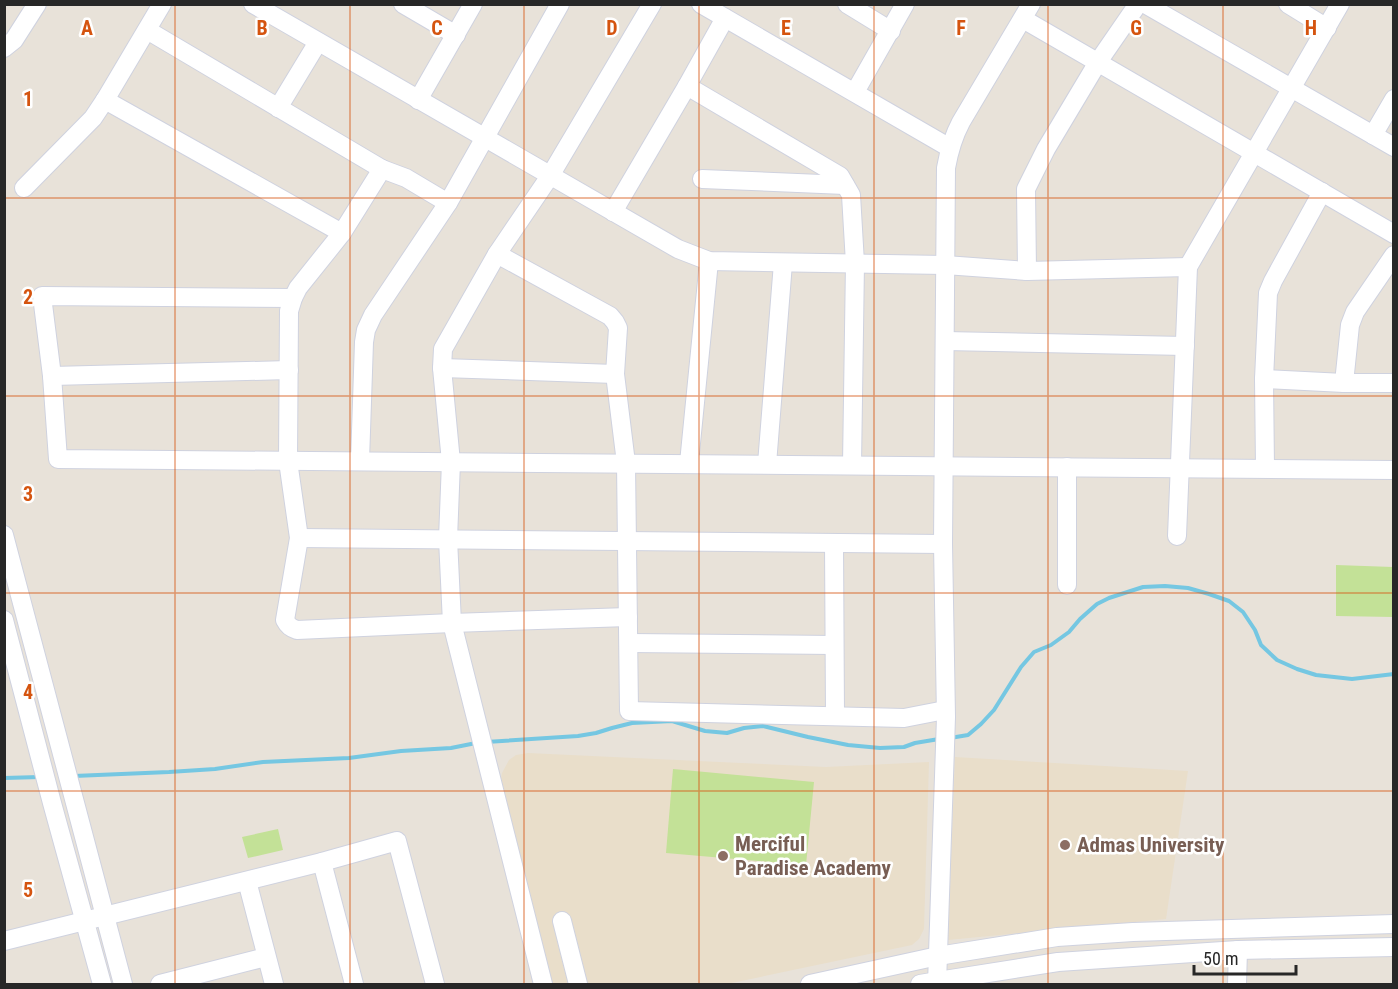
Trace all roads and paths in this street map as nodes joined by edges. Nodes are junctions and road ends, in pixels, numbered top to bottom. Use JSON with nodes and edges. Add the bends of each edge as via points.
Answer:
{"nodes":[{"id":1,"x":36,"y":4,"type":"edge"},
{"id":2,"x":162,"y":4,"type":"edge"},
{"id":3,"x":253,"y":4,"type":"edge"},
{"id":4,"x":403,"y":4,"type":"edge"},
{"id":5,"x":473,"y":4,"type":"edge"},
{"id":6,"x":560,"y":4,"type":"edge"},
{"id":7,"x":652,"y":4,"type":"edge"},
{"id":8,"x":701,"y":4,"type":"edge"},
{"id":9,"x":847,"y":4,"type":"edge"},
{"id":10,"x":906,"y":4,"type":"edge"},
{"id":11,"x":1138,"y":4,"type":"edge"},
{"id":12,"x":1144,"y":4,"type":"edge"},
{"id":13,"x":1288,"y":4,"type":"edge"},
{"id":14,"x":1340,"y":4,"type":"edge"},
{"id":15,"x":1027,"y":12,"type":"edge"},
{"id":16,"x":725,"y":18,"type":"junction"},
{"id":17,"x":1327,"y":28,"type":"junction"},
{"id":18,"x":147,"y":30,"type":"junction"},
{"id":19,"x":891,"y":30,"type":"junction"},
{"id":20,"x":456,"y":34,"type":"junction"},
{"id":21,"x":318,"y":42,"type":"junction"},
{"id":22,"x":4,"y":48,"type":"edge"},
{"id":23,"x":1098,"y":62,"type":"junction"},
{"id":24,"x":687,"y":86,"type":"junction"},
{"id":25,"x":1292,"y":89,"type":"junction"},
{"id":26,"x":855,"y":92,"type":"junction"},
{"id":27,"x":1394,"y":99,"type":"edge"},
{"id":28,"x":105,"y":100,"type":"junction"},
{"id":29,"x":418,"y":100,"type":"junction"},
{"id":30,"x":278,"y":108,"type":"junction"},
{"id":31,"x":1373,"y":135,"type":"junction"},
{"id":32,"x":484,"y":138,"type":"junction"},
{"id":33,"x":1394,"y":147,"type":"edge"},
{"id":34,"x":950,"y":148,"type":"junction"},
{"id":35,"x":1254,"y":153,"type":"junction"},
{"id":36,"x":382,"y":169,"type":"junction"},
{"id":37,"x":550,"y":176,"type":"junction"},
{"id":38,"x":702,"y":179,"type":"dead end"},
{"id":39,"x":845,"y":185,"type":"junction"},
{"id":40,"x":24,"y":188,"type":"dead end"},
{"id":41,"x":1322,"y":192,"type":"junction"},
{"id":42,"x":448,"y":203,"type":"junction"},
{"id":43,"x":613,"y":212,"type":"junction"},
{"id":44,"x":342,"y":232,"type":"junction"},
{"id":45,"x":1394,"y":234,"type":"edge"},
{"id":46,"x":497,"y":254,"type":"junction"},
{"id":47,"x":1394,"y":255,"type":"edge"},
{"id":48,"x":709,"y":261,"type":"junction"},
{"id":49,"x":783,"y":263,"type":"junction"},
{"id":50,"x":855,"y":263,"type":"junction"},
{"id":51,"x":945,"y":266,"type":"junction"},
{"id":52,"x":1188,"y":267,"type":"junction"},
{"id":53,"x":1027,"y":271,"type":"junction"},
{"id":54,"x":292,"y":298,"type":"junction"},
{"id":55,"x":945,"y":341,"type":"junction"},
{"id":56,"x":1185,"y":346,"type":"junction"},
{"id":57,"x":442,"y":368,"type":"junction"},
{"id":58,"x":289,"y":370,"type":"junction"},
{"id":59,"x":615,"y":374,"type":"junction"},
{"id":60,"x":52,"y":376,"type":"junction"},
{"id":61,"x":1264,"y":379,"type":"junction"},
{"id":62,"x":1344,"y":383,"type":"junction"},
{"id":63,"x":1394,"y":383,"type":"edge"},
{"id":64,"x":288,"y":460,"type":"junction"},
{"id":65,"x":360,"y":461,"type":"junction"},
{"id":66,"x":451,"y":462,"type":"junction"},
{"id":67,"x":626,"y":463,"type":"junction"},
{"id":68,"x":689,"y":464,"type":"junction"},
{"id":69,"x":767,"y":464,"type":"junction"},
{"id":70,"x":852,"y":465,"type":"junction"},
{"id":71,"x":943,"y":465,"type":"junction"},
{"id":72,"x":1067,"y":467,"type":"junction"},
{"id":73,"x":1180,"y":468,"type":"junction"},
{"id":74,"x":1265,"y":468,"type":"junction"},
{"id":75,"x":1394,"y":470,"type":"edge"},
{"id":76,"x":4,"y":535,"type":"edge"},
{"id":77,"x":1177,"y":536,"type":"dead end"},
{"id":78,"x":299,"y":538,"type":"junction"},
{"id":79,"x":448,"y":539,"type":"junction"},
{"id":80,"x":627,"y":540,"type":"junction"},
{"id":81,"x":834,"y":543,"type":"junction"},
{"id":82,"x":943,"y":544,"type":"junction"},
{"id":83,"x":1066,"y":585,"type":"dead end"},
{"id":84,"x":628,"y":617,"type":"junction"},
{"id":85,"x":4,"y":620,"type":"edge"},
{"id":86,"x":452,"y":623,"type":"junction"},
{"id":87,"x":628,"y":643,"type":"junction"},
{"id":88,"x":834,"y":645,"type":"junction"},
{"id":89,"x":945,"y":714,"type":"junction"},
{"id":90,"x":835,"y":716,"type":"junction"},
{"id":91,"x":322,"y":862,"type":"junction"},
{"id":92,"x":247,"y":881,"type":"junction"},
{"id":93,"x":105,"y":916,"type":"junction"},
{"id":94,"x":562,"y":921,"type":"dead end"},
{"id":95,"x":84,"y":922,"type":"junction"},
{"id":96,"x":1394,"y":924,"type":"edge"},
{"id":97,"x":4,"y":941,"type":"edge"},
{"id":98,"x":1394,"y":947,"type":"edge"},
{"id":99,"x":1238,"y":950,"type":"junction"},
{"id":100,"x":938,"y":956,"type":"junction"},
{"id":101,"x":266,"y":957,"type":"junction"},
{"id":102,"x":932,"y":983,"type":"edge"},
{"id":103,"x":102,"y":984,"type":"edge"},
{"id":104,"x":123,"y":984,"type":"edge"},
{"id":105,"x":160,"y":984,"type":"edge"},
{"id":106,"x":274,"y":984,"type":"edge"},
{"id":107,"x":354,"y":984,"type":"edge"},
{"id":108,"x":435,"y":984,"type":"edge"},
{"id":109,"x":543,"y":984,"type":"edge"},
{"id":110,"x":578,"y":984,"type":"edge"},
{"id":111,"x":810,"y":984,"type":"edge"},
{"id":112,"x":1237,"y":984,"type":"edge"}],
"edges":[{"from":1,"to":22,"type":"street","via":[[14,40]]},
{"from":2,"to":18,"type":"street"},
{"from":3,"to":21,"type":"street"},
{"from":4,"to":20,"type":"street"},
{"from":5,"to":20,"type":"street"},
{"from":6,"to":32,"type":"street"},
{"from":7,"to":37,"type":"street"},
{"from":8,"to":16,"type":"street"},
{"from":9,"to":19,"type":"street"},
{"from":10,"to":19,"type":"street"},
{"from":11,"to":23,"type":"street"},
{"from":12,"to":25,"type":"street"},
{"from":13,"to":17,"type":"street"},
{"from":14,"to":17,"type":"street"},
{"from":15,"to":23,"type":"street"},
{"from":15,"to":34,"type":"street","via":[[953,136]]},
{"from":16,"to":24,"type":"street"},
{"from":16,"to":26,"type":"street"},
{"from":17,"to":25,"type":"street"},
{"from":18,"to":28,"type":"street"},
{"from":18,"to":30,"type":"street"},
{"from":19,"to":26,"type":"street"},
{"from":20,"to":29,"type":"street"},
{"from":21,"to":29,"type":"street"},
{"from":21,"to":30,"type":"street"},
{"from":23,"to":35,"type":"street"},
{"from":23,"to":53,"type":"street","via":[[1026,189]]},
{"from":24,"to":39,"type":"street","via":[[840,176]]},
{"from":24,"to":43,"type":"street"},
{"from":25,"to":31,"type":"street"},
{"from":25,"to":35,"type":"street"},
{"from":26,"to":34,"type":"street"},
{"from":27,"to":31,"type":"street"},
{"from":28,"to":40,"type":"street","via":[[93,118]]},
{"from":28,"to":44,"type":"street"},
{"from":29,"to":32,"type":"street"},
{"from":30,"to":36,"type":"street"},
{"from":31,"to":33,"type":"street"},
{"from":32,"to":37,"type":"street"},
{"from":32,"to":42,"type":"street"},
{"from":34,"to":51,"type":"street","via":[[946,168]]},
{"from":35,"to":41,"type":"street"},
{"from":35,"to":52,"type":"street"},
{"from":36,"to":42,"type":"street"},
{"from":36,"to":44,"type":"street"},
{"from":37,"to":43,"type":"street"},
{"from":37,"to":46,"type":"street"},
{"from":38,"to":39,"type":"street"},
{"from":39,"to":50,"type":"street","via":[[851,195]]},
{"from":41,"to":45,"type":"street"},
{"from":41,"to":61,"type":"street","via":[[1268,293]]},
{"from":42,"to":65,"type":"street","via":[[366,330]]},
{"from":43,"to":48,"type":"street","via":[[678,249]]},
{"from":44,"to":54,"type":"street"},
{"from":46,"to":57,"type":"street","via":[[443,349]]},
{"from":46,"to":59,"type":"street","via":[[610,316],[618,328]]},
{"from":47,"to":62,"type":"street","via":[[1355,312]]},
{"from":48,"to":49,"type":"street"},
{"from":48,"to":68,"type":"street"},
{"from":49,"to":50,"type":"street"},
{"from":49,"to":69,"type":"street"},
{"from":50,"to":51,"type":"street"},
{"from":50,"to":70,"type":"street"},
{"from":51,"to":53,"type":"street"},
{"from":51,"to":55,"type":"street"},
{"from":52,"to":53,"type":"street"},
{"from":52,"to":56,"type":"street"},
{"from":54,"to":58,"type":"street"},
{"from":54,"to":60,"type":"street","via":[[42,296]]},
{"from":55,"to":56,"type":"street"},
{"from":55,"to":71,"type":"street"},
{"from":56,"to":73,"type":"street"},
{"from":57,"to":59,"type":"street"},
{"from":57,"to":66,"type":"street"},
{"from":58,"to":60,"type":"street"},
{"from":58,"to":64,"type":"street"},
{"from":59,"to":67,"type":"street"},
{"from":60,"to":64,"type":"street","via":[[58,459]]},
{"from":61,"to":62,"type":"street"},
{"from":61,"to":74,"type":"street"},
{"from":62,"to":63,"type":"street"},
{"from":64,"to":65,"type":"street"},
{"from":64,"to":78,"type":"street"},
{"from":65,"to":66,"type":"street"},
{"from":66,"to":67,"type":"street"},
{"from":66,"to":79,"type":"street"},
{"from":67,"to":68,"type":"street"},
{"from":67,"to":80,"type":"street"},
{"from":68,"to":69,"type":"street"},
{"from":69,"to":70,"type":"street"},
{"from":70,"to":71,"type":"street"},
{"from":71,"to":72,"type":"street"},
{"from":71,"to":82,"type":"street"},
{"from":72,"to":73,"type":"street"},
{"from":72,"to":83,"type":"street"},
{"from":73,"to":74,"type":"street"},
{"from":73,"to":77,"type":"street"},
{"from":74,"to":75,"type":"street"},
{"from":76,"to":93,"type":"street"},
{"from":78,"to":79,"type":"street"},
{"from":78,"to":86,"type":"street","via":[[285,620],[291,628]]},
{"from":79,"to":80,"type":"street"},
{"from":79,"to":86,"type":"street"},
{"from":80,"to":81,"type":"street"},
{"from":80,"to":84,"type":"street"},
{"from":81,"to":82,"type":"street"},
{"from":81,"to":88,"type":"street"},
{"from":82,"to":89,"type":"street"},
{"from":84,"to":86,"type":"street"},
{"from":84,"to":87,"type":"street"},
{"from":85,"to":95,"type":"street"},
{"from":86,"to":109,"type":"street"},
{"from":87,"to":88,"type":"street"},
{"from":87,"to":90,"type":"street","via":[[630,711]]},
{"from":88,"to":90,"type":"street"},
{"from":89,"to":90,"type":"street","via":[[904,718]]},
{"from":89,"to":100,"type":"street"},
{"from":91,"to":92,"type":"street"},
{"from":91,"to":107,"type":"street"},
{"from":91,"to":108,"type":"street","via":[[397,841]]},
{"from":92,"to":93,"type":"street"},
{"from":92,"to":101,"type":"street"},
{"from":93,"to":95,"type":"street"},
{"from":93,"to":104,"type":"street"},
{"from":94,"to":110,"type":"street"},
{"from":95,"to":97,"type":"street"},
{"from":95,"to":103,"type":"street"},
{"from":96,"to":100,"type":"street","via":[[1085,934]]},
{"from":98,"to":99,"type":"street"},
{"from":99,"to":102,"type":"street","via":[[1058,962]]},
{"from":99,"to":112,"type":"street"},
{"from":100,"to":102,"type":"street"},
{"from":100,"to":111,"type":"street"},
{"from":101,"to":105,"type":"street"},
{"from":101,"to":106,"type":"street"}]}
